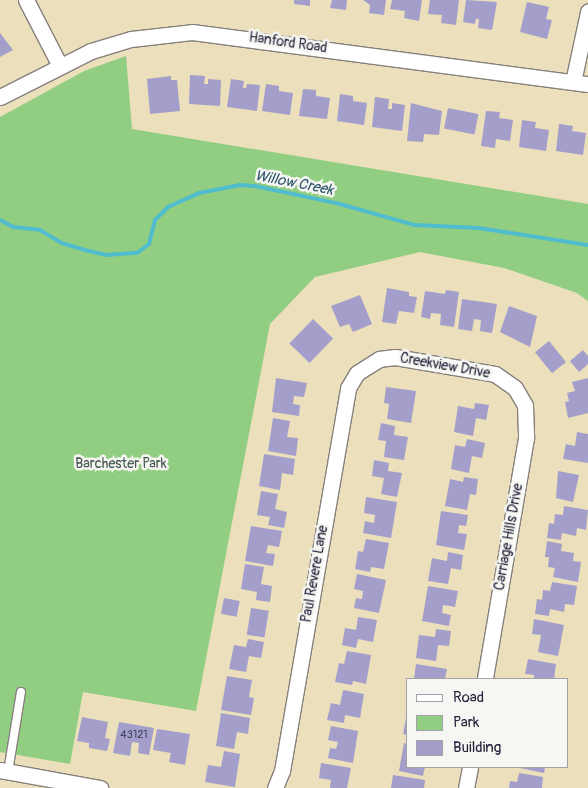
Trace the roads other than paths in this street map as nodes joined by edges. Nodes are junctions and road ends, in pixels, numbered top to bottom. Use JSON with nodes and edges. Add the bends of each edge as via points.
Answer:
{"nodes":[{"id":1,"x":26,"y":0,"type":"edge"},
{"id":2,"x":588,"y":12,"type":"edge"},
{"id":3,"x":60,"y":66,"type":"junction"},
{"id":4,"x":581,"y":83,"type":"edge"},
{"id":5,"x":0,"y":96,"type":"edge"},
{"id":6,"x":365,"y":366,"type":"joint"},
{"id":7,"x":520,"y":395,"type":"joint"},
{"id":8,"x":485,"y":678,"type":"edge"},
{"id":9,"x":21,"y":692,"type":"dead end"},
{"id":10,"x":470,"y":768,"type":"edge"},
{"id":11,"x":4,"y":771,"type":"edge"},
{"id":12,"x":83,"y":786,"type":"edge"},
{"id":13,"x":100,"y":788,"type":"edge"},
{"id":14,"x":275,"y":788,"type":"edge"},
{"id":15,"x":466,"y":788,"type":"edge"}],
"edges":[{"from":1,"to":3,"type":"street"},
{"from":2,"to":4,"type":"street"},
{"from":3,"to":4,"type":"street","name":"Hanford Road","via":[[91,51],[131,39],[192,32]]},
{"from":3,"to":5,"type":"street","name":"Hanford Road"},
{"from":6,"to":7,"type":"street","name":"Creekview Drive","via":[[379,359],[395,357],[495,374],[509,382]]},
{"from":6,"to":14,"type":"street","name":"Paul Revere Lane","via":[[351,382],[345,403],[283,762]]},
{"from":7,"to":8,"type":"street","name":"Carriage Hills Drive","via":[[527,414],[526,438]]},
{"from":9,"to":11,"type":"lane"},
{"from":10,"to":15,"type":"street"},
{"from":11,"to":12,"type":"street"},
{"from":12,"to":13,"type":"street"}]}
